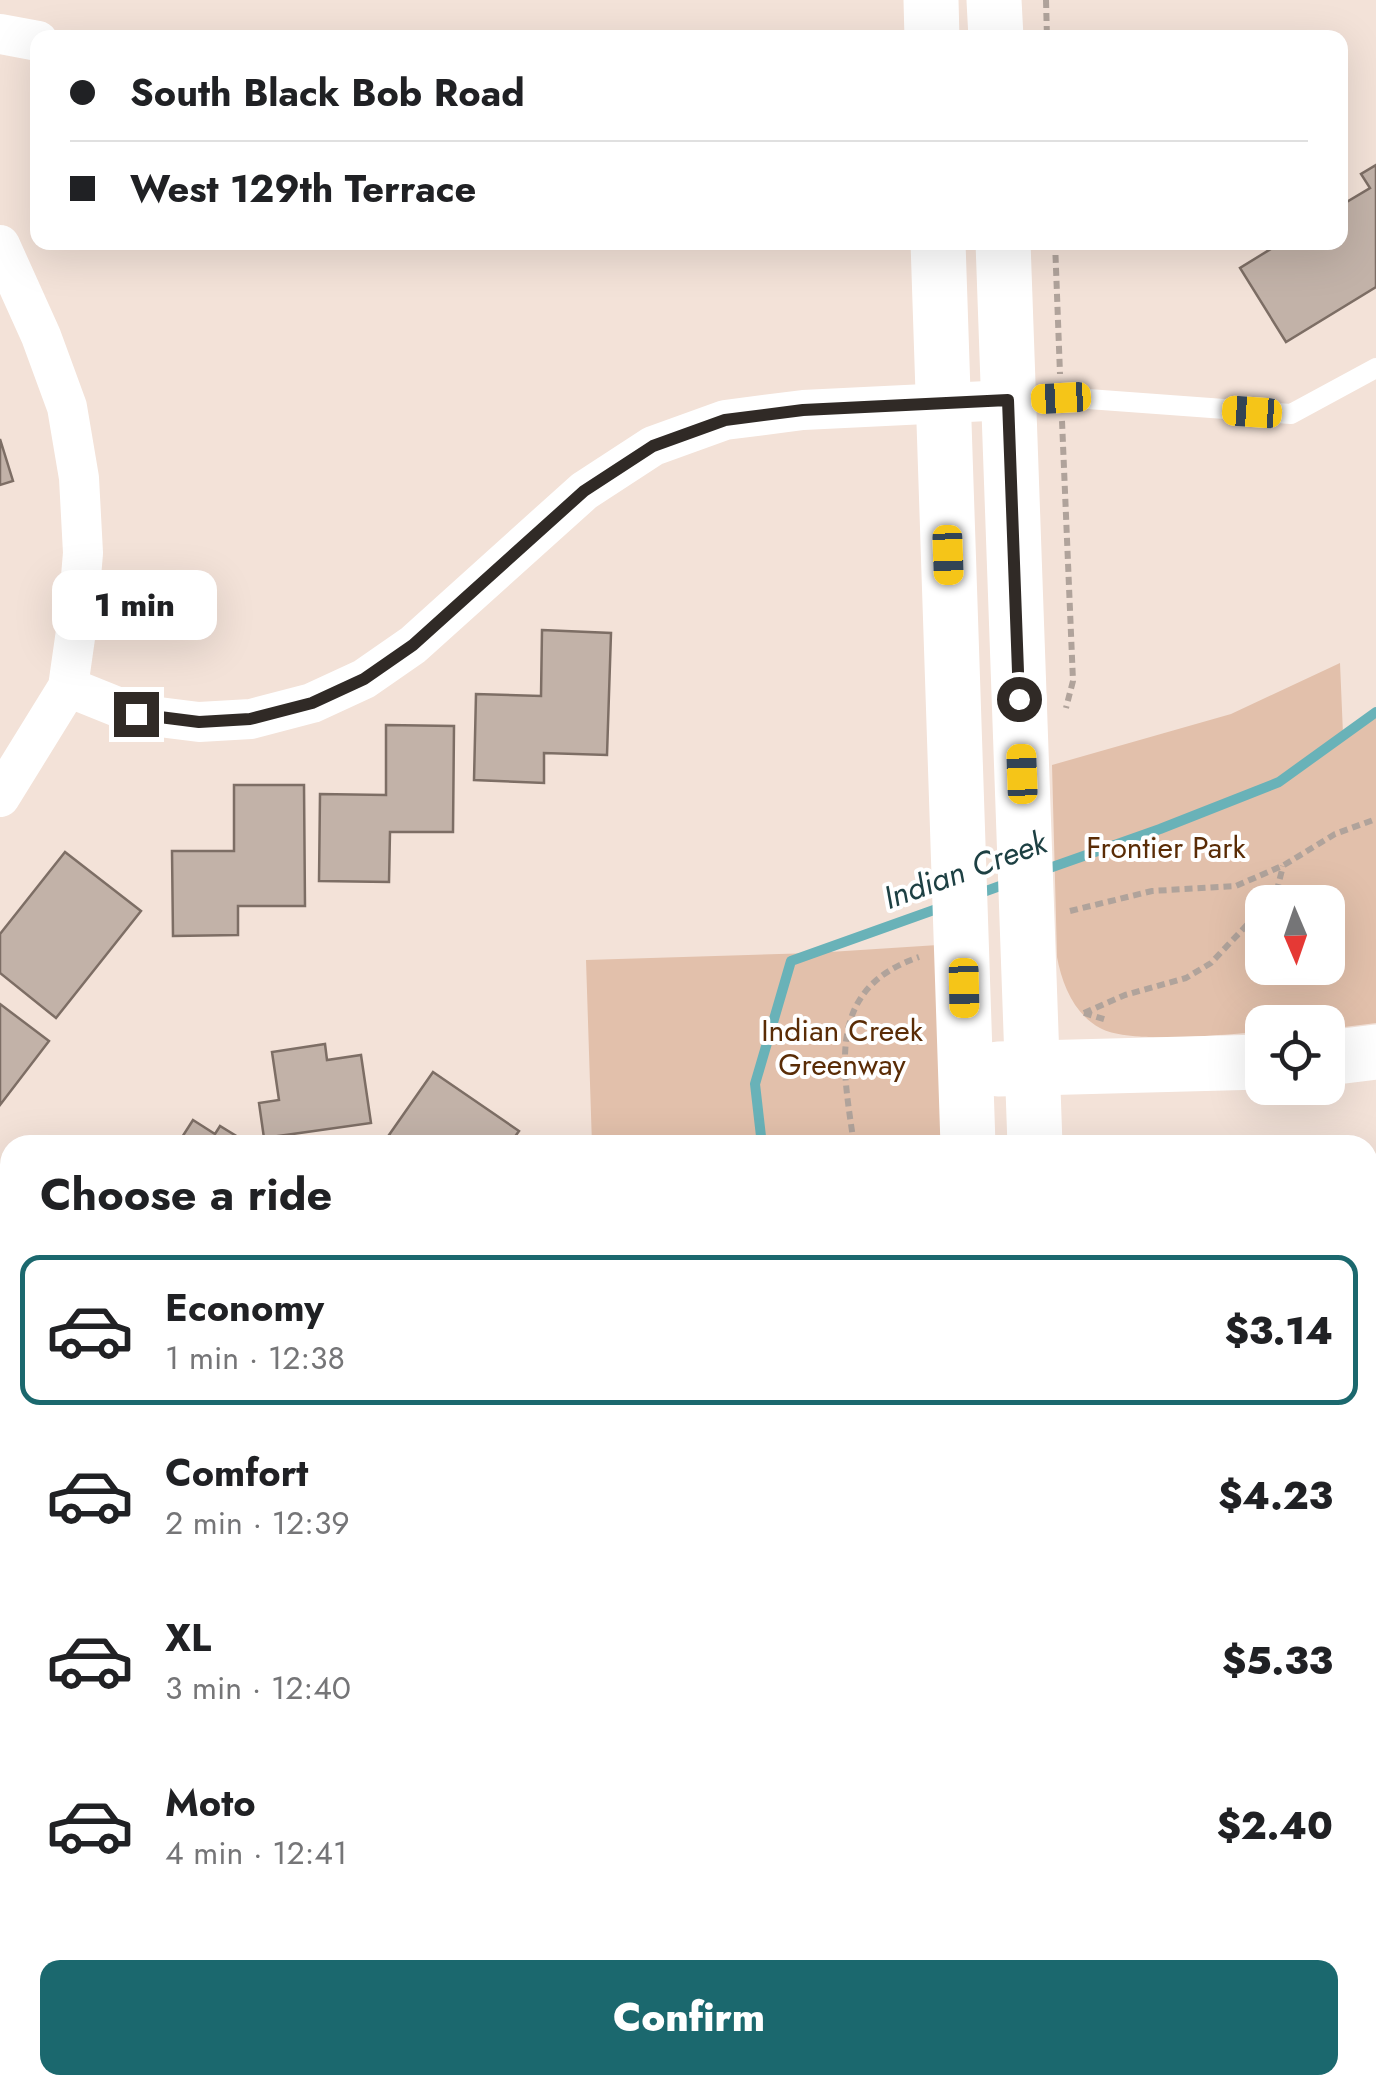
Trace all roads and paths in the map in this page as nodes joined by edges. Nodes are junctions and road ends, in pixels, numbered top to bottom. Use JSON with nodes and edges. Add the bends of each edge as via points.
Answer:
{"nodes":[{"id":1,"x":931,"y":0,"type":"edge"},
{"id":2,"x":994,"y":0,"type":"edge"},
{"id":3,"x":1046,"y":0,"type":"edge"},
{"id":4,"x":932,"y":30,"type":"edge"},
{"id":5,"x":996,"y":30,"type":"edge"},
{"id":6,"x":1047,"y":30,"type":"edge"},
{"id":7,"x":0,"y":34,"type":"edge"},
{"id":8,"x":30,"y":39,"type":"edge"},
{"id":9,"x":0,"y":245,"type":"edge"},
{"id":10,"x":938,"y":250,"type":"edge"},
{"id":11,"x":1003,"y":250,"type":"edge"},
{"id":12,"x":1055,"y":250,"type":"edge"},
{"id":13,"x":1376,"y":368,"type":"edge"},
{"id":14,"x":1061,"y":398,"type":"junction"},
{"id":15,"x":1008,"y":400,"type":"junction"},
{"id":16,"x":942,"y":404,"type":"junction"},
{"id":17,"x":68,"y":687,"type":"junction"},
{"id":18,"x":1064,"y":715,"type":"dead end"},
{"id":19,"x":0,"y":797,"type":"edge"},
{"id":20,"x":1284,"y":865,"type":"dead end"},
{"id":21,"x":1278,"y":885,"type":"edge"},
{"id":22,"x":1245,"y":927,"type":"edge"},
{"id":23,"x":1084,"y":1013,"type":"dead end"},
{"id":24,"x":1376,"y":1052,"type":"edge"},
{"id":25,"x":1345,"y":1056,"type":"edge"},
{"id":26,"x":1245,"y":1063,"type":"edge"},
{"id":27,"x":1032,"y":1069,"type":"junction"},
{"id":28,"x":965,"y":1070,"type":"junction"},
{"id":29,"x":968,"y":1135,"type":"edge"},
{"id":30,"x":1035,"y":1135,"type":"edge"}],
"edges":[{"from":1,"to":4,"type":"main road"},
{"from":2,"to":5,"type":"main road"},
{"from":3,"to":6,"type":"path"},
{"from":7,"to":8,"type":"street"},
{"from":9,"to":17,"type":"street","via":[[67,406],[79,478],[83,553]]},
{"from":10,"to":16,"type":"main road"},
{"from":11,"to":15,"type":"main road"},
{"from":12,"to":14,"type":"path"},
{"from":13,"to":14,"type":"lane","via":[[1290,414]]},
{"from":14,"to":15,"type":"lane"},
{"from":14,"to":18,"type":"path","via":[[1072,681]]},
{"from":15,"to":16,"type":"street"},
{"from":15,"to":27,"type":"main road"},
{"from":16,"to":17,"type":"street","via":[[725,420],[653,446],[584,491],[413,645],[364,679],[312,703],[250,719],[199,722],[136,714]]},
{"from":16,"to":28,"type":"main road"},
{"from":17,"to":19,"type":"street"},
{"from":20,"to":21,"type":"path"},
{"from":22,"to":23,"type":"path","via":[[1211,963],[1186,978]]},
{"from":24,"to":25,"type":"main road"},
{"from":26,"to":27,"type":"main road"},
{"from":27,"to":28,"type":"main road"},
{"from":27,"to":30,"type":"main road"},
{"from":28,"to":29,"type":"main road"}]}
